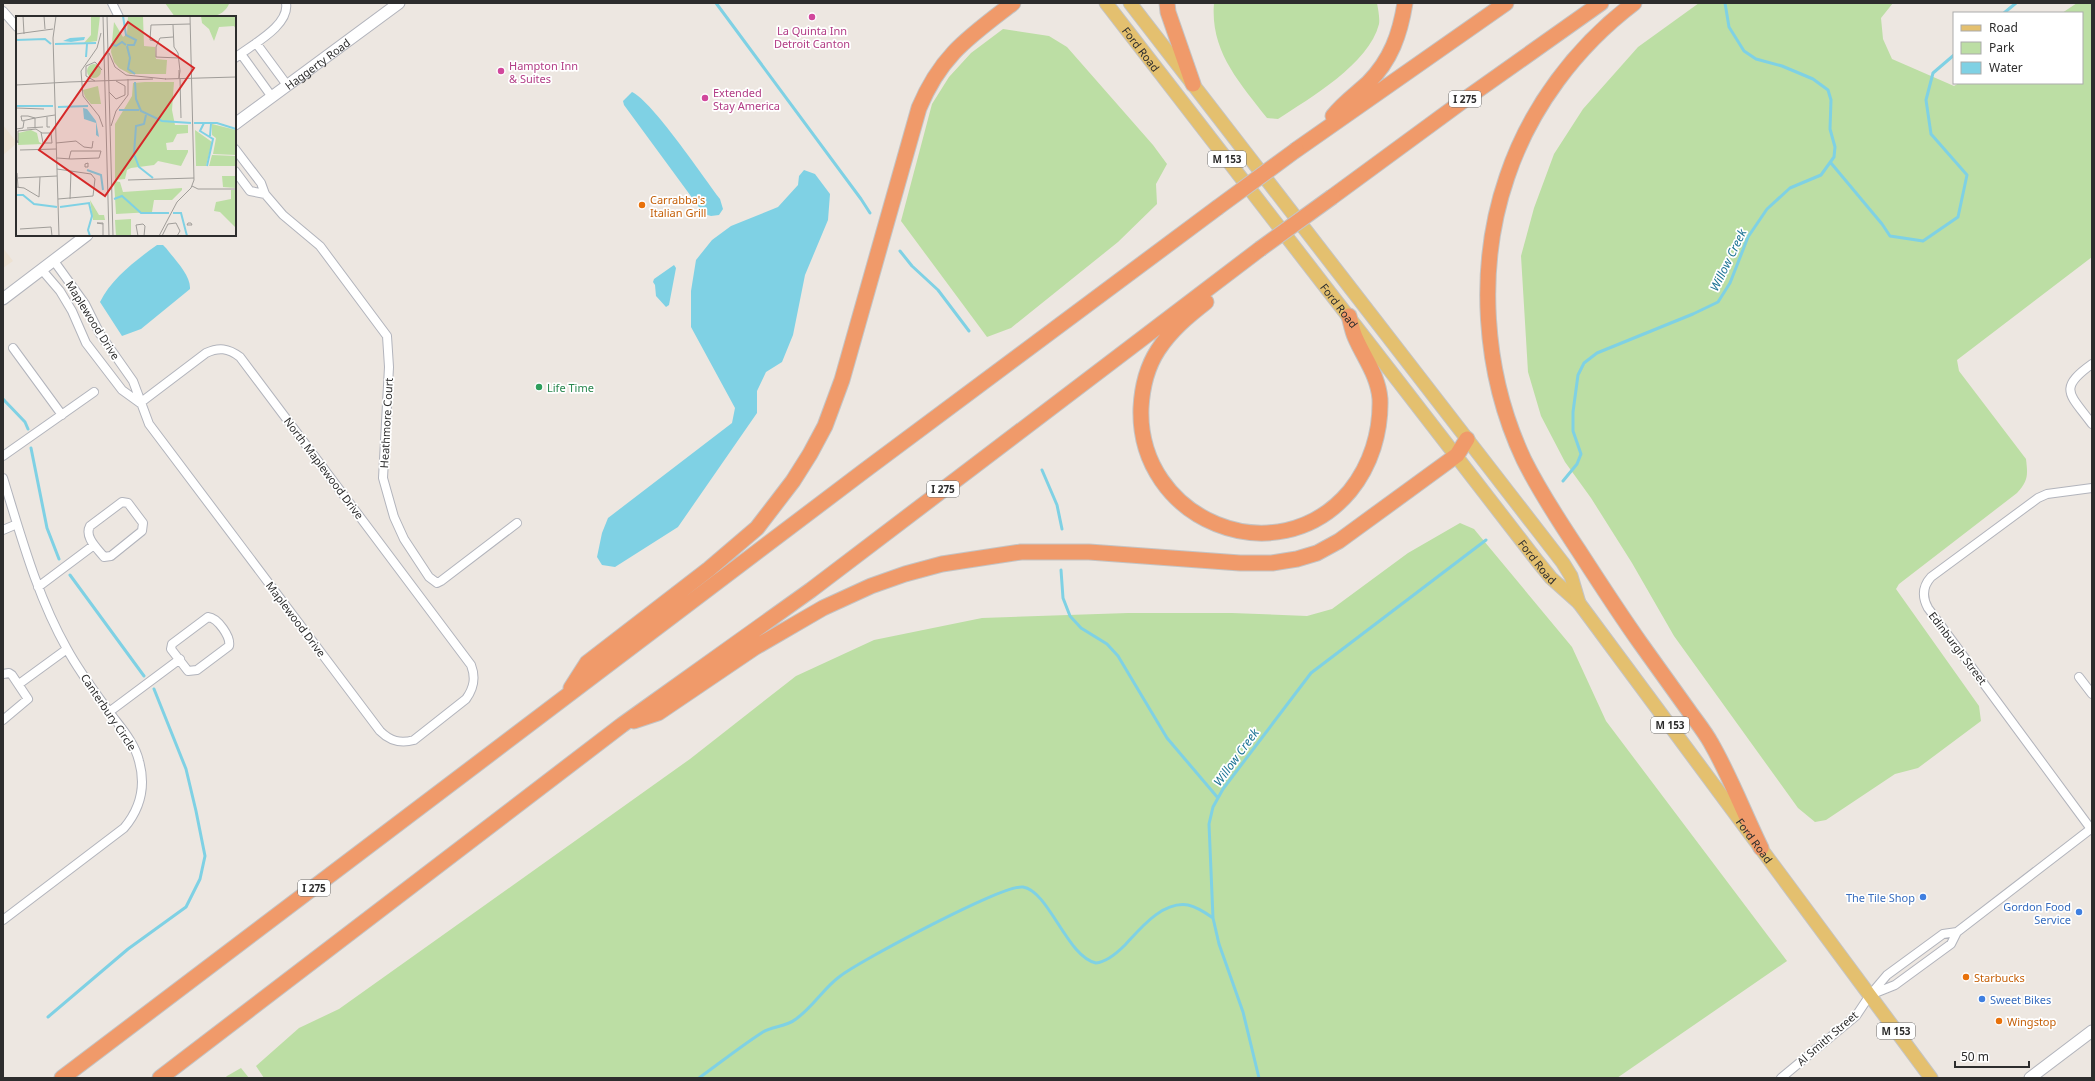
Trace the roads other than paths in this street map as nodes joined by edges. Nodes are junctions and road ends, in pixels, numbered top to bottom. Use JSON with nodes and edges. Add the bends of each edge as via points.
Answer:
{"nodes":[{"id":1,"x":112,"y":3,"type":"edge"},
{"id":2,"x":286,"y":3,"type":"edge"},
{"id":3,"x":400,"y":3,"type":"edge"},
{"id":4,"x":1013,"y":3,"type":"edge"},
{"id":5,"x":1106,"y":3,"type":"edge"},
{"id":6,"x":1130,"y":3,"type":"edge"},
{"id":7,"x":1167,"y":3,"type":"edge"},
{"id":8,"x":1405,"y":3,"type":"edge"},
{"id":9,"x":1506,"y":3,"type":"edge"},
{"id":10,"x":1601,"y":3,"type":"edge"},
{"id":11,"x":1634,"y":3,"type":"edge"},
{"id":12,"x":3,"y":11,"type":"edge"},
{"id":13,"x":118,"y":16,"type":"edge"},
{"id":14,"x":16,"y":27,"type":"edge"},
{"id":15,"x":256,"y":43,"type":"junction"},
{"id":16,"x":238,"y":56,"type":"edge"},
{"id":17,"x":1193,"y":84,"type":"junction"},
{"id":18,"x":287,"y":85,"type":"junction"},
{"id":19,"x":272,"y":97,"type":"junction"},
{"id":20,"x":236,"y":123,"type":"edge"},
{"id":21,"x":1322,"y":131,"type":"junction"},
{"id":22,"x":236,"y":150,"type":"edge"},
{"id":23,"x":236,"y":173,"type":"edge"},
{"id":24,"x":265,"y":194,"type":"junction"},
{"id":25,"x":87,"y":236,"type":"edge"},
{"id":26,"x":54,"y":261,"type":"junction"},
{"id":27,"x":1244,"y":261,"type":"junction"},
{"id":28,"x":42,"y":270,"type":"junction"},
{"id":29,"x":3,"y":299,"type":"edge"},
{"id":30,"x":1349,"y":316,"type":"junction"},
{"id":31,"x":13,"y":348,"type":"dead end"},
{"id":32,"x":2092,"y":364,"type":"edge"},
{"id":33,"x":94,"y":392,"type":"dead end"},
{"id":34,"x":140,"y":403,"type":"junction"},
{"id":35,"x":62,"y":415,"type":"junction"},
{"id":36,"x":2092,"y":424,"type":"edge"},
{"id":37,"x":1467,"y":439,"type":"junction"},
{"id":38,"x":1457,"y":455,"type":"junction"},
{"id":39,"x":3,"y":456,"type":"edge"},
{"id":40,"x":3,"y":478,"type":"edge"},
{"id":41,"x":2092,"y":488,"type":"edge"},
{"id":42,"x":517,"y":523,"type":"dead end"},
{"id":43,"x":17,"y":524,"type":"junction"},
{"id":44,"x":3,"y":530,"type":"edge"},
{"id":45,"x":94,"y":545,"type":"junction"},
{"id":46,"x":38,"y":586,"type":"junction"},
{"id":47,"x":1579,"y":603,"type":"junction"},
{"id":48,"x":67,"y":649,"type":"junction"},
{"id":49,"x":180,"y":660,"type":"junction"},
{"id":50,"x":3,"y":674,"type":"edge"},
{"id":51,"x":2079,"y":677,"type":"dead end"},
{"id":52,"x":475,"y":678,"type":"joint"},
{"id":53,"x":19,"y":684,"type":"junction"},
{"id":54,"x":2092,"y":694,"type":"edge"},
{"id":55,"x":565,"y":697,"type":"junction"},
{"id":56,"x":109,"y":712,"type":"junction"},
{"id":57,"x":3,"y":720,"type":"edge"},
{"id":58,"x":622,"y":725,"type":"junction"},
{"id":59,"x":2092,"y":828,"type":"edge"},
{"id":60,"x":1761,"y":848,"type":"junction"},
{"id":61,"x":3,"y":920,"type":"edge"},
{"id":62,"x":1957,"y":932,"type":"junction"},
{"id":63,"x":1870,"y":995,"type":"junction"},
{"id":64,"x":2092,"y":1031,"type":"edge"},
{"id":65,"x":62,"y":1078,"type":"edge"},
{"id":66,"x":160,"y":1078,"type":"edge"},
{"id":67,"x":1781,"y":1078,"type":"edge"},
{"id":68,"x":1931,"y":1078,"type":"edge"},
{"id":69,"x":2030,"y":1078,"type":"edge"}],
"edges":[{"from":1,"to":13,"type":"street"},
{"from":2,"to":15,"type":"street","via":[[287,11],[282,22]]},
{"from":3,"to":18,"type":"main road","name":"Haggerty Road"},
{"from":4,"to":55,"type":"highway","via":[[950,55],[927,89],[919,108],[835,402],[803,465],[757,528],[709,570],[587,664]]},
{"from":5,"to":30,"type":"main road","name":"Ford Road","number":"M 153"},
{"from":6,"to":17,"type":"main road","name":"Ford Road","number":"M 153"},
{"from":7,"to":17,"type":"highway"},
{"from":8,"to":21,"type":"highway","via":[[1402,23],[1392,53],[1369,82],[1340,107]]},
{"from":9,"to":21,"type":"highway","number":"I 275"},
{"from":10,"to":27,"type":"highway","number":"I 275","bridge":true},
{"from":11,"to":60,"type":"highway","via":[[1601,30],[1562,75],[1539,109],[1510,166],[1500,197],[1490,251],[1489,322],[1493,357],[1498,387],[1508,420],[1523,458],[1542,495],[1620,614],[1711,742]]},
{"from":12,"to":14,"type":"street"},
{"from":15,"to":16,"type":"street"},
{"from":15,"to":18,"type":"street"},
{"from":16,"to":19,"type":"street"},
{"from":17,"to":37,"type":"main road","name":"Ford Road","number":"M 153"},
{"from":18,"to":19,"type":"main road","name":"Haggerty Road"},
{"from":19,"to":20,"type":"main road","name":"Haggerty Road"},
{"from":21,"to":55,"type":"highway","number":"I 275","bridge":true,"via":[[1139,265]]},
{"from":22,"to":24,"type":"street","name":"Heathmore Court","via":[[261,183]]},
{"from":23,"to":24,"type":"street","name":"Heathmore Court","via":[[250,191]]},
{"from":24,"to":42,"type":"street","name":"Heathmore Court","via":[[283,214],[320,246],[387,336],[389,367],[383,478],[394,517],[404,539],[428,577],[437,583],[441,581]]},
{"from":25,"to":26,"type":"main road"},
{"from":26,"to":28,"type":"main road"},
{"from":26,"to":34,"type":"street","name":"Maplewood Drive","via":[[85,304],[100,334],[133,381]]},
{"from":27,"to":30,"type":"highway","via":[[1232,281],[1168,336],[1150,366],[1141,400],[1142,434],[1155,471],[1174,497],[1202,518],[1219,526],[1252,532],[1288,529],[1302,525],[1332,508],[1356,483],[1376,439],[1380,398],[1373,369],[1354,336]]},
{"from":27,"to":58,"type":"highway","number":"I 275","via":[[811,590]]},
{"from":28,"to":29,"type":"main road"},
{"from":28,"to":34,"type":"street","name":"Maplewood Drive","via":[[60,291],[86,343],[122,390]]},
{"from":30,"to":38,"type":"main road","name":"Ford Road","number":"M 153"},
{"from":31,"to":35,"type":"street"},
{"from":32,"to":36,"type":"street","via":[[2076,376],[2070,389],[2072,397]]},
{"from":33,"to":35,"type":"street"},
{"from":34,"to":52,"type":"street","name":"North Maplewood Drive","via":[[206,353],[224,349],[240,357],[471,665]]},
{"from":34,"to":52,"type":"street","name":"Maplewood Drive","via":[[149,424],[386,737],[401,742],[414,740],[466,699]]},
{"from":35,"to":39,"type":"street"},
{"from":37,"to":38,"type":"highway"},
{"from":37,"to":47,"type":"main road","name":"Ford Road","number":"M 153","via":[[1563,563],[1571,576]]},
{"from":38,"to":47,"type":"main road","name":"Ford Road","number":"M 153","via":[[1551,578]]},
{"from":38,"to":58,"type":"highway","via":[[1339,541],[1317,553],[1297,559],[1272,563],[1240,563],[1089,552],[1021,552],[942,564],[905,574],[870,586],[823,608],[754,648],[658,713]]},
{"from":40,"to":43,"type":"street","name":"Canterbury Circle"},
{"from":41,"to":59,"type":"street","name":"Edinburgh Street","via":[[2047,494],[2038,498],[1931,577],[1923,592],[1928,608]]},
{"from":43,"to":44,"type":"street"},
{"from":43,"to":46,"type":"street","name":"Canterbury Circle"},
{"from":45,"to":45,"type":"street","via":[[104,557],[107,557],[142,531],[143,523],[128,503],[122,502],[90,526],[88,533]]},
{"from":45,"to":46,"type":"street"},
{"from":46,"to":48,"type":"street","name":"Canterbury Circle"},
{"from":47,"to":60,"type":"main road","name":"Ford Road","number":"M 153"},
{"from":48,"to":53,"type":"street"},
{"from":48,"to":56,"type":"street","name":"Canterbury Circle"},
{"from":49,"to":49,"type":"street","via":[[188,671],[197,670],[228,646],[229,638],[215,620],[208,617],[172,644]]},
{"from":49,"to":56,"type":"street"},
{"from":50,"to":53,"type":"street","via":[[9,673]]},
{"from":51,"to":54,"type":"street"},
{"from":53,"to":57,"type":"street","via":[[28,699]]},
{"from":55,"to":65,"type":"highway","number":"I 275"},
{"from":56,"to":61,"type":"street","name":"Canterbury Circle","via":[[132,743],[139,758],[142,788],[135,813],[116,835]]},
{"from":58,"to":66,"type":"highway","number":"I 275"},
{"from":59,"to":62,"type":"street"},
{"from":60,"to":63,"type":"main road","name":"Ford Road","number":"M 153"},
{"from":62,"to":63,"type":"street","via":[[1951,944],[1895,985]]},
{"from":62,"to":63,"type":"street","name":"Al Smith Street","via":[[1943,934],[1887,975]]},
{"from":63,"to":67,"type":"street","name":"Al Smith Street","via":[[1856,1016]]},
{"from":63,"to":68,"type":"main road","name":"Ford Road","number":"M 153"},
{"from":64,"to":69,"type":"main road"}]}
